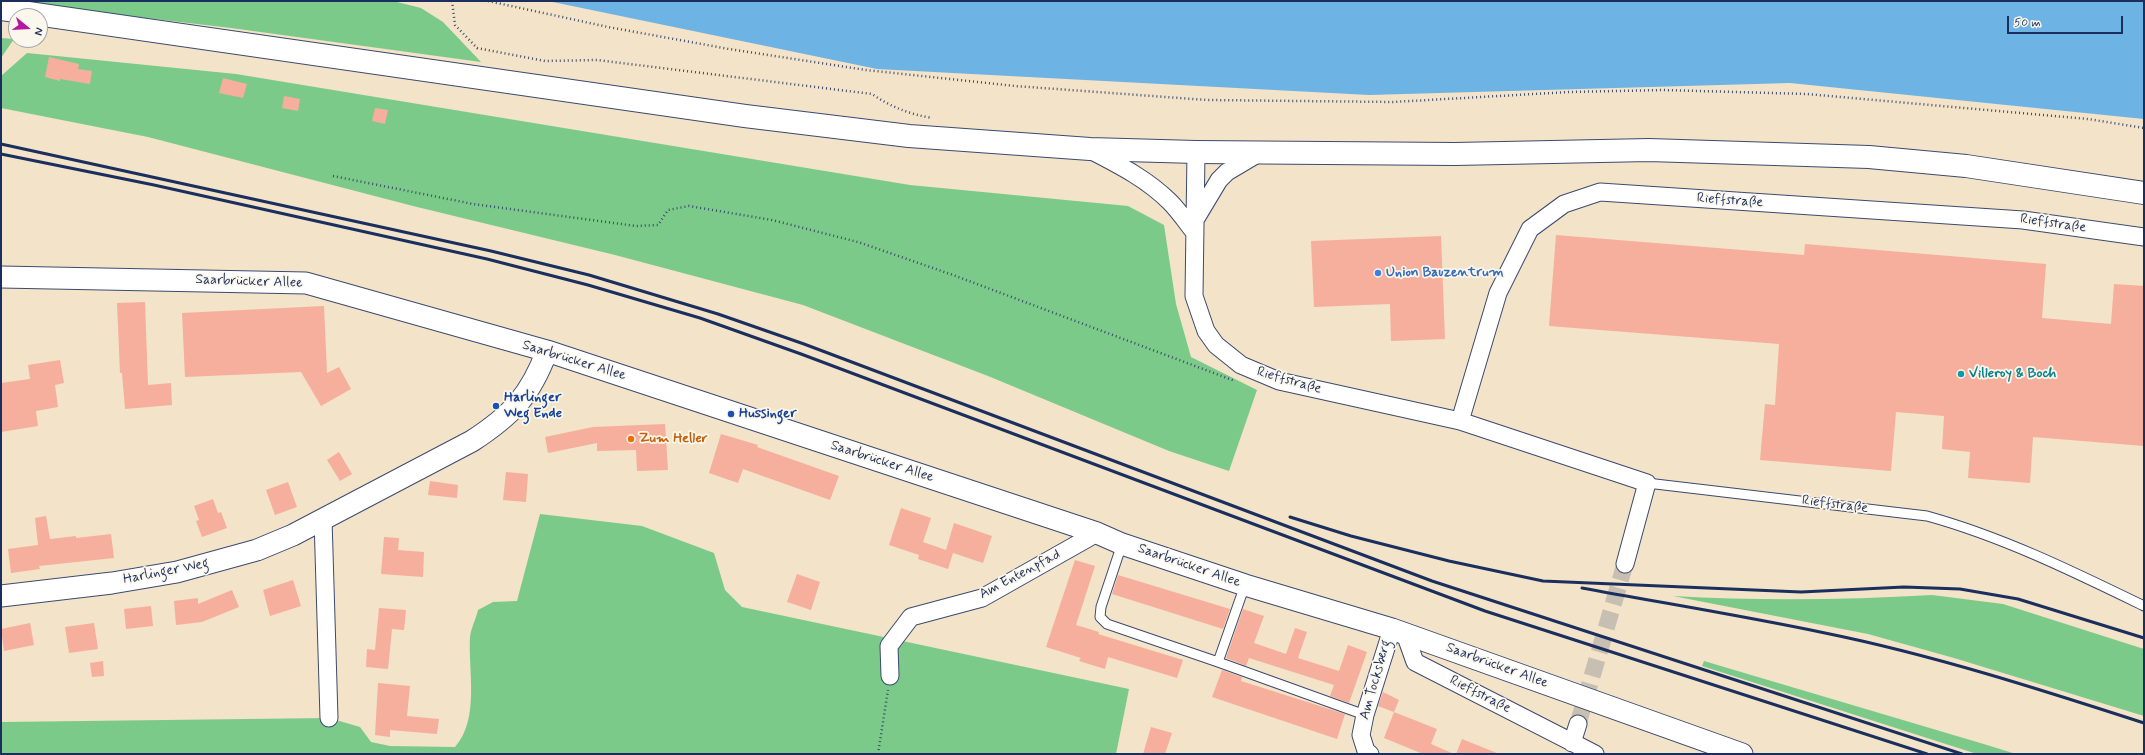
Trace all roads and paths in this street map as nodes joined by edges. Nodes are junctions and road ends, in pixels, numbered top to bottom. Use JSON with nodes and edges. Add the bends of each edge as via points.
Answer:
{"nodes":[{"id":1,"x":452,"y":1,"type":"edge"},
{"id":2,"x":488,"y":1,"type":"edge"},
{"id":3,"x":1,"y":9,"type":"edge"},
{"id":4,"x":2144,"y":128,"type":"edge"},
{"id":5,"x":942,"y":138,"type":"junction"},
{"id":6,"x":1090,"y":149,"type":"junction"},
{"id":7,"x":1196,"y":152,"type":"junction"},
{"id":8,"x":1259,"y":153,"type":"junction"},
{"id":9,"x":333,"y":176,"type":"dead end"},
{"id":10,"x":2144,"y":193,"type":"edge"},
{"id":11,"x":1195,"y":227,"type":"junction"},
{"id":12,"x":2144,"y":237,"type":"edge"},
{"id":13,"x":1,"y":277,"type":"edge"},
{"id":14,"x":547,"y":351,"type":"junction"},
{"id":15,"x":1257,"y":373,"type":"junction"},
{"id":16,"x":1460,"y":421,"type":"junction"},
{"id":17,"x":1648,"y":483,"type":"junction"},
{"id":18,"x":323,"y":519,"type":"junction"},
{"id":19,"x":1097,"y":533,"type":"junction"},
{"id":20,"x":1122,"y":544,"type":"junction"},
{"id":21,"x":1625,"y":564,"type":"tunnel mouth"},
{"id":22,"x":1245,"y":585,"type":"junction"},
{"id":23,"x":1,"y":596,"type":"edge"},
{"id":24,"x":2144,"y":606,"type":"edge"},
{"id":25,"x":1398,"y":631,"type":"junction"},
{"id":26,"x":1218,"y":662,"type":"junction"},
{"id":27,"x":890,"y":676,"type":"joint"},
{"id":28,"x":1365,"y":715,"type":"junction"},
{"id":29,"x":329,"y":718,"type":"dead end"},
{"id":30,"x":1578,"y":724,"type":"tunnel mouth"},
{"id":31,"x":1572,"y":743,"type":"junction"},
{"id":32,"x":878,"y":754,"type":"edge"},
{"id":33,"x":1370,"y":754,"type":"edge"},
{"id":34,"x":1595,"y":754,"type":"edge"},
{"id":35,"x":1742,"y":754,"type":"edge"}],
"edges":[{"from":1,"to":5,"type":"path","via":[[455,25],[477,48],[545,61],[597,60],[872,94],[888,105],[904,111],[944,119]]},
{"from":2,"to":4,"type":"path","via":[[728,49],[866,70],[1015,86],[1207,100],[1393,102],[1663,90],[1807,94],[2088,119]]},
{"from":3,"to":5,"type":"main road","via":[[745,116]]},
{"from":5,"to":6,"type":"main road"},
{"from":6,"to":7,"type":"main road"},
{"from":6,"to":11,"type":"street","via":[[1134,173],[1155,188]]},
{"from":7,"to":8,"type":"main road"},
{"from":7,"to":11,"type":"street","name":"Rieffstraße"},
{"from":8,"to":10,"type":"main road","via":[[1455,154],[1649,150],[1869,157],[1966,166]]},
{"from":8,"to":11,"type":"street","via":[[1227,172],[1220,180]]},
{"from":9,"to":15,"type":"path","via":[[473,204],[636,226],[658,225],[668,210],[689,206],[772,220],[858,242],[924,265],[1246,386]]},
{"from":11,"to":15,"type":"street","name":"Rieffstraße","via":[[1194,296],[1206,331],[1224,352]]},
{"from":12,"to":16,"type":"street","name":"Rieffstraße","via":[[2023,220],[1600,192],[1564,204],[1530,229],[1498,293]]},
{"from":13,"to":14,"type":"street","name":"Saarbrücker Allee","via":[[306,283]]},
{"from":14,"to":18,"type":"street","name":"Harlinger Weg","via":[[531,387],[499,424],[472,441]]},
{"from":14,"to":19,"type":"street","name":"Saarbrücker Allee"},
{"from":15,"to":16,"type":"street","name":"Rieffstraße","via":[[1280,381]]},
{"from":16,"to":17,"type":"street","name":"Rieffstraße"},
{"from":17,"to":21,"type":"street"},
{"from":17,"to":24,"type":"lane","name":"Rieffstraße","via":[[1927,516],[2048,560]]},
{"from":18,"to":23,"type":"street","name":"Harlinger Weg","via":[[257,550],[177,572]]},
{"from":18,"to":29,"type":"street"},
{"from":19,"to":20,"type":"street","name":"Saarbrücker Allee"},
{"from":19,"to":27,"type":"street","name":"Am Entenpfad","via":[[982,598],[911,617],[889,646]]},
{"from":20,"to":22,"type":"street","name":"Saarbrücker Allee"},
{"from":20,"to":26,"type":"lane","via":[[1100,606],[1100,617],[1107,624]]},
{"from":22,"to":25,"type":"street","name":"Saarbrücker Allee"},
{"from":22,"to":26,"type":"lane"},
{"from":25,"to":28,"type":"street","name":"Am Tocksberg"},
{"from":25,"to":31,"type":"street","name":"Rieffstraße","via":[[1415,662]]},
{"from":25,"to":35,"type":"street","name":"Saarbrücker Allee"},
{"from":26,"to":28,"type":"lane"},
{"from":27,"to":32,"type":"path"},
{"from":28,"to":33,"type":"street","name":"Am Tocksberg","via":[[1361,735],[1366,751]]},
{"from":30,"to":31,"type":"street"},
{"from":31,"to":34,"type":"street","name":"Rieffstraße"}]}
